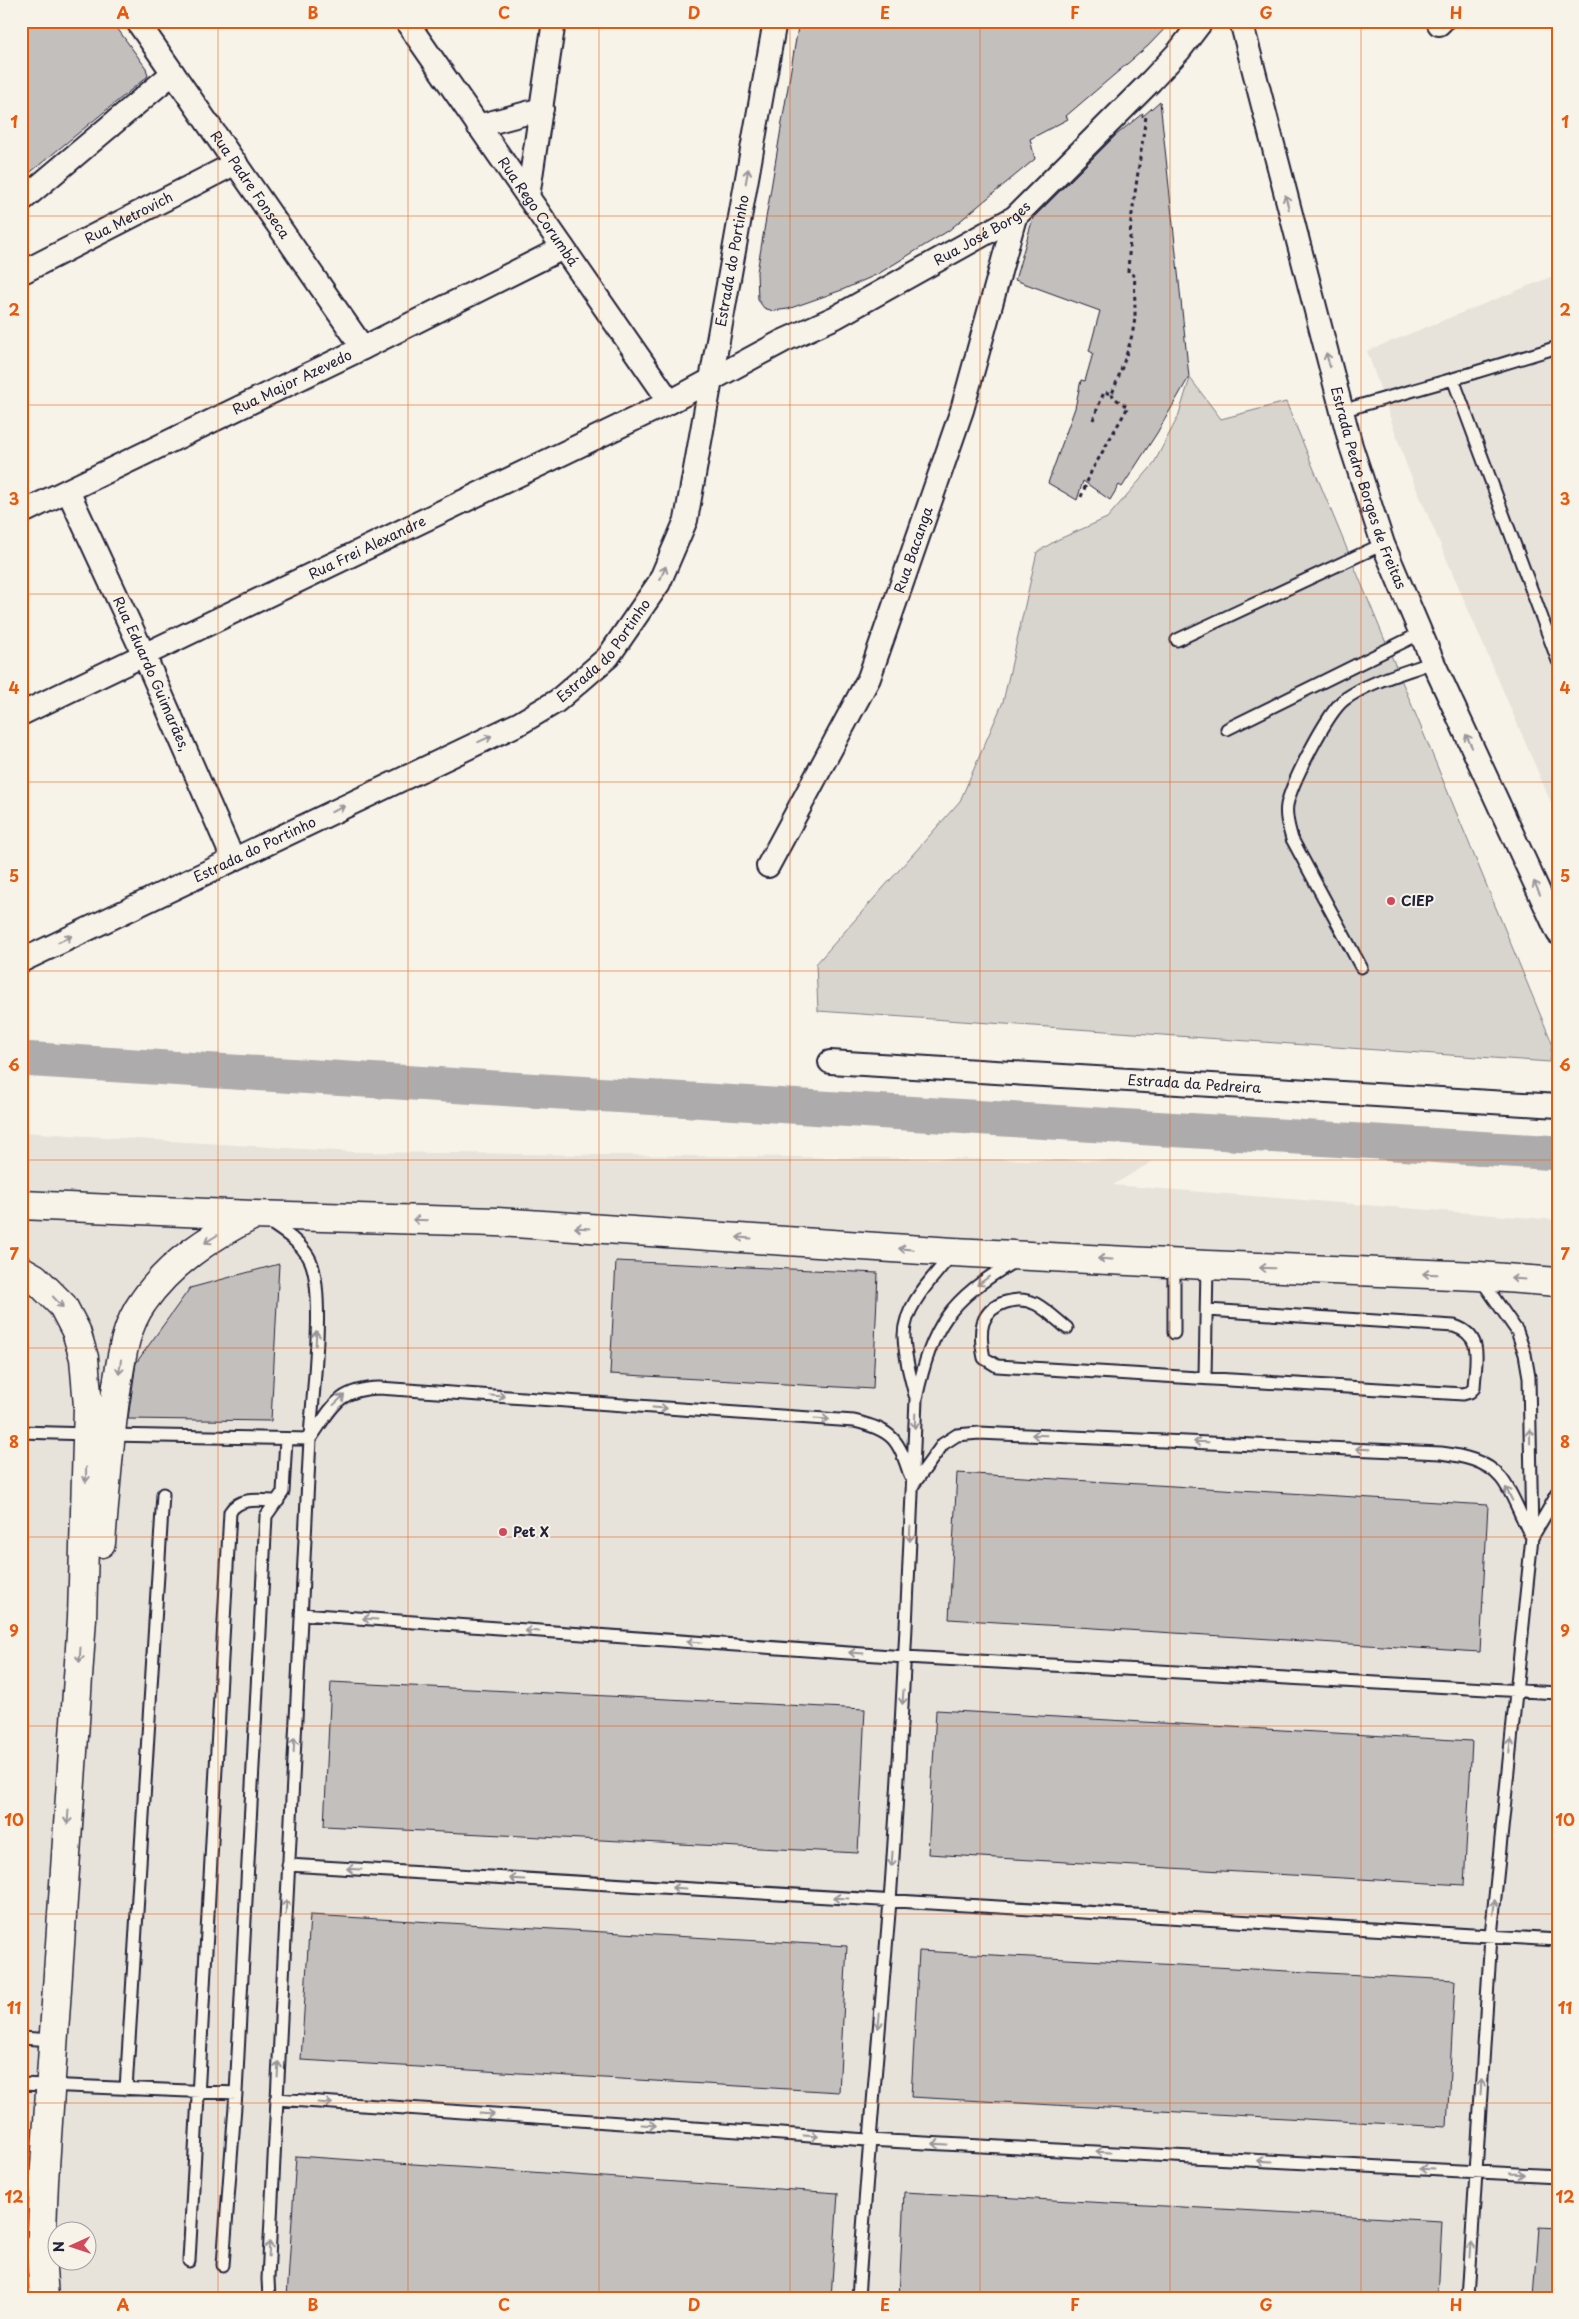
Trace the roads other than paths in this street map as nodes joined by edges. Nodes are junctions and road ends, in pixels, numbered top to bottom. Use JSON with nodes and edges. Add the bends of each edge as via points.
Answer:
{"nodes":[{"id":1,"x":137,"y":21,"type":"edge"},
{"id":2,"x":406,"y":21,"type":"edge"},
{"id":3,"x":554,"y":21,"type":"edge"},
{"id":4,"x":776,"y":21,"type":"edge"},
{"id":5,"x":1202,"y":21,"type":"edge"},
{"id":6,"x":1241,"y":21,"type":"edge"},
{"id":7,"x":173,"y":73,"type":"junction"},
{"id":8,"x":542,"y":110,"type":"junction"},
{"id":9,"x":478,"y":126,"type":"junction"},
{"id":10,"x":236,"y":163,"type":"junction"},
{"id":11,"x":528,"y":197,"type":"junction"},
{"id":12,"x":21,"y":201,"type":"edge"},
{"id":13,"x":1015,"y":217,"type":"junction"},
{"id":14,"x":563,"y":248,"type":"junction"},
{"id":15,"x":21,"y":272,"type":"edge"},
{"id":16,"x":1558,"y":347,"type":"edge"},
{"id":17,"x":363,"y":348,"type":"junction"},
{"id":18,"x":710,"y":379,"type":"junction"},
{"id":19,"x":1453,"y":379,"type":"junction"},
{"id":20,"x":670,"y":402,"type":"junction"},
{"id":21,"x":1341,"y":410,"type":"junction"},
{"id":22,"x":68,"y":491,"type":"junction"},
{"id":23,"x":21,"y":513,"type":"edge"},
{"id":24,"x":1383,"y":544,"type":"junction"},
{"id":25,"x":1421,"y":634,"type":"junction"},
{"id":26,"x":1176,"y":640,"type":"dead end"},
{"id":27,"x":144,"y":655,"type":"junction"},
{"id":28,"x":1558,"y":661,"type":"edge"},
{"id":29,"x":1433,"y":662,"type":"junction"},
{"id":30,"x":21,"y":714,"type":"edge"},
{"id":31,"x":1227,"y":729,"type":"dead end"},
{"id":32,"x":232,"y":859,"type":"junction"},
{"id":33,"x":768,"y":866,"type":"dead end"},
{"id":34,"x":1558,"y":932,"type":"edge"},
{"id":35,"x":21,"y":961,"type":"edge"},
{"id":36,"x":1361,"y":967,"type":"dead end"},
{"id":37,"x":830,"y":1062,"type":"dead end"},
{"id":38,"x":1558,"y":1106,"type":"edge"},
{"id":39,"x":21,"y":1205,"type":"edge"},
{"id":40,"x":256,"y":1215,"type":"junction"},
{"id":41,"x":954,"y":1252,"type":"junction"},
{"id":42,"x":1025,"y":1256,"type":"junction"},
{"id":43,"x":1174,"y":1263,"type":"junction"},
{"id":44,"x":1207,"y":1265,"type":"junction"},
{"id":45,"x":21,"y":1270,"type":"edge"},
{"id":46,"x":1478,"y":1276,"type":"junction"},
{"id":47,"x":1558,"y":1282,"type":"edge"},
{"id":48,"x":1207,"y":1310,"type":"junction"},
{"id":49,"x":1067,"y":1328,"type":"dead end"},
{"id":50,"x":1174,"y":1333,"type":"dead end"},
{"id":51,"x":1205,"y":1378,"type":"junction"},
{"id":52,"x":916,"y":1399,"type":"junction"},
{"id":53,"x":21,"y":1432,"type":"edge"},
{"id":54,"x":98,"y":1435,"type":"junction"},
{"id":55,"x":286,"y":1438,"type":"junction"},
{"id":56,"x":310,"y":1439,"type":"junction"},
{"id":57,"x":912,"y":1486,"type":"junction"},
{"id":58,"x":1558,"y":1493,"type":"edge"},
{"id":59,"x":163,"y":1494,"type":"dead end"},
{"id":60,"x":278,"y":1501,"type":"junction"},
{"id":61,"x":1532,"y":1537,"type":"junction"},
{"id":62,"x":301,"y":1614,"type":"junction"},
{"id":63,"x":905,"y":1657,"type":"junction"},
{"id":64,"x":1516,"y":1690,"type":"junction"},
{"id":65,"x":1558,"y":1693,"type":"edge"},
{"id":66,"x":288,"y":1865,"type":"junction"},
{"id":67,"x":890,"y":1901,"type":"junction"},
{"id":68,"x":1491,"y":1936,"type":"junction"},
{"id":69,"x":1558,"y":1940,"type":"edge"},
{"id":70,"x":21,"y":2038,"type":"edge"},
{"id":71,"x":53,"y":2040,"type":"junction"},
{"id":72,"x":21,"y":2084,"type":"edge"},
{"id":73,"x":49,"y":2086,"type":"junction"},
{"id":74,"x":126,"y":2088,"type":"junction"},
{"id":75,"x":199,"y":2091,"type":"junction"},
{"id":76,"x":236,"y":2092,"type":"junction"},
{"id":77,"x":276,"y":2100,"type":"junction"},
{"id":78,"x":868,"y":2140,"type":"junction"},
{"id":79,"x":1476,"y":2172,"type":"junction"},
{"id":80,"x":1558,"y":2176,"type":"edge"},
{"id":81,"x":188,"y":2261,"type":"dead end"},
{"id":82,"x":223,"y":2265,"type":"dead end"},
{"id":83,"x":44,"y":2298,"type":"edge"},
{"id":84,"x":269,"y":2298,"type":"edge"},
{"id":85,"x":858,"y":2298,"type":"edge"},
{"id":86,"x":1468,"y":2298,"type":"edge"}],
"edges":[{"from":1,"to":7,"type":"street","name":"Rua Padre Fonseca"},
{"from":2,"to":9,"type":"street","name":"Rua Rego Corumbá"},
{"from":3,"to":8,"type":"street"},
{"from":18,"to":4,"type":"street","name":"Estrada do Portinho","one_way":true},
{"from":5,"to":13,"type":"street","name":"Rua José Borges","via":[[1142,91]]},
{"from":21,"to":6,"type":"street","name":"Estrada Pedro Borges de Freitas","one_way":true},
{"from":7,"to":10,"type":"street","name":"Rua Padre Fonseca"},
{"from":7,"to":12,"type":"street"},
{"from":8,"to":9,"type":"street"},
{"from":8,"to":11,"type":"street"},
{"from":9,"to":11,"type":"street","name":"Rua Rego Corumbá"},
{"from":10,"to":15,"type":"street","name":"Rua Metrovich"},
{"from":10,"to":17,"type":"street","name":"Rua Padre Fonseca"},
{"from":11,"to":14,"type":"street","name":"Rua Rego Corumbá"},
{"from":13,"to":18,"type":"street","name":"Rua José Borges","via":[[836,317]]},
{"from":13,"to":33,"type":"street","name":"Rua Bacanga","via":[[962,410],[869,678]]},
{"from":14,"to":17,"type":"street","name":"Rua Major Azevedo"},
{"from":14,"to":20,"type":"street","name":"Rua Rego Corumbá"},
{"from":16,"to":19,"type":"lane"},
{"from":17,"to":22,"type":"street","name":"Rua Major Azevedo"},
{"from":18,"to":20,"type":"street","name":"Rua Frei Alexandre"},
{"from":32,"to":18,"type":"street","name":"Estrada do Portinho","one_way":true,"via":[[520,722],[557,701],[608,657],[659,583],[686,520]]},
{"from":19,"to":21,"type":"lane"},
{"from":19,"to":28,"type":"lane"},
{"from":20,"to":27,"type":"street","name":"Rua Frei Alexandre"},
{"from":21,"to":24,"type":"street","name":"Estrada Pedro Borges de Freitas"},
{"from":22,"to":23,"type":"street","name":"Rua Major Azevedo"},
{"from":22,"to":27,"type":"street","name":"Rua Eduardo Guimarães,"},
{"from":24,"to":25,"type":"street","name":"Estrada Pedro Borges de Freitas"},
{"from":24,"to":26,"type":"lane"},
{"from":25,"to":29,"type":"street","name":"Estrada Pedro Borges de Freitas"},
{"from":25,"to":31,"type":"lane"},
{"from":27,"to":30,"type":"street","name":"Rua Frei Alexandre"},
{"from":27,"to":32,"type":"street","name":"Rua Eduardo Guimarães,"},
{"from":34,"to":29,"type":"street","name":"Estrada Pedro Borges de Freitas","one_way":true},
{"from":29,"to":36,"type":"lane","via":[[1357,691],[1343,701],[1329,717],[1287,806],[1287,823],[1292,839]]},
{"from":35,"to":32,"type":"street","name":"Estrada do Portinho","one_way":true},
{"from":37,"to":38,"type":"street","name":"Estrada da Pedreira"},
{"from":39,"to":40,"type":"street"},
{"from":41,"to":40,"type":"street","one_way":true,"via":[[497,1222]]},
{"from":40,"to":54,"type":"street","one_way":true,"via":[[201,1245],[167,1274],[142,1302],[132,1320]]},
{"from":56,"to":40,"type":"lane","one_way":true,"via":[[317,1280],[309,1257],[296,1241]]},
{"from":41,"to":42,"type":"street"},
{"from":41,"to":52,"type":"lane","via":[[909,1314],[904,1335]]},
{"from":43,"to":42,"type":"street","one_way":true},
{"from":42,"to":52,"type":"lane","one_way":true,"via":[[983,1280],[955,1305],[936,1334]]},
{"from":43,"to":44,"type":"street"},
{"from":43,"to":50,"type":"lane"},
{"from":46,"to":44,"type":"street","one_way":true},
{"from":44,"to":48,"type":"lane"},
{"from":45,"to":54,"type":"street","one_way":true,"via":[[35,1278],[63,1306],[76,1331],[84,1358],[88,1406]]},
{"from":47,"to":46,"type":"street","one_way":true},
{"from":61,"to":46,"type":"lane","one_way":true,"via":[[1529,1377],[1525,1354],[1517,1331]]},
{"from":48,"to":51,"type":"lane"},
{"from":48,"to":51,"type":"lane","via":[[1454,1326],[1471,1335],[1476,1352],[1474,1388],[1463,1394]]},
{"from":49,"to":51,"type":"lane","via":[[1036,1304],[1016,1300],[1004,1302],[995,1307],[983,1323],[984,1358],[997,1366]]},
{"from":52,"to":57,"type":"lane","one_way":true},
{"from":53,"to":54,"type":"lane"},
{"from":54,"to":55,"type":"lane"},
{"from":54,"to":71,"type":"street","one_way":true},
{"from":55,"to":56,"type":"lane"},
{"from":55,"to":60,"type":"lane","via":[[283,1492]]},
{"from":56,"to":57,"type":"lane","one_way":true,"via":[[336,1402],[347,1393],[365,1388],[854,1421],[875,1426],[892,1437],[903,1452]]},
{"from":56,"to":62,"type":"lane"},
{"from":61,"to":57,"type":"lane","one_way":true,"via":[[1501,1478],[1482,1464],[1462,1456],[1441,1453],[979,1433],[957,1435],[943,1444]]},
{"from":57,"to":63,"type":"lane","one_way":true},
{"from":58,"to":61,"type":"lane"},
{"from":59,"to":74,"type":"lane"},
{"from":60,"to":75,"type":"lane","via":[[242,1501],[230,1512]]},
{"from":60,"to":76,"type":"lane","via":[[266,1516]]},
{"from":61,"to":64,"type":"lane"},
{"from":63,"to":62,"type":"lane","one_way":true},
{"from":66,"to":62,"type":"lane","one_way":true},
{"from":63,"to":64,"type":"lane"},
{"from":63,"to":67,"type":"lane","one_way":true},
{"from":64,"to":65,"type":"lane"},
{"from":68,"to":64,"type":"lane","one_way":true},
{"from":67,"to":66,"type":"lane","one_way":true},
{"from":77,"to":66,"type":"lane","one_way":true},
{"from":67,"to":68,"type":"lane"},
{"from":67,"to":78,"type":"lane","one_way":true},
{"from":68,"to":69,"type":"lane"},
{"from":79,"to":68,"type":"lane","one_way":true},
{"from":70,"to":71,"type":"lane"},
{"from":71,"to":73,"type":"street"},
{"from":72,"to":73,"type":"lane"},
{"from":73,"to":74,"type":"lane"},
{"from":73,"to":83,"type":"street","via":[[41,2255]]},
{"from":74,"to":75,"type":"lane"},
{"from":75,"to":76,"type":"lane"},
{"from":75,"to":81,"type":"lane"},
{"from":76,"to":82,"type":"lane"},
{"from":77,"to":78,"type":"lane","one_way":true},
{"from":84,"to":77,"type":"lane","one_way":true},
{"from":79,"to":78,"type":"lane","one_way":true},
{"from":78,"to":85,"type":"lane"},
{"from":79,"to":80,"type":"lane","one_way":true},
{"from":86,"to":79,"type":"lane","one_way":true}]}
